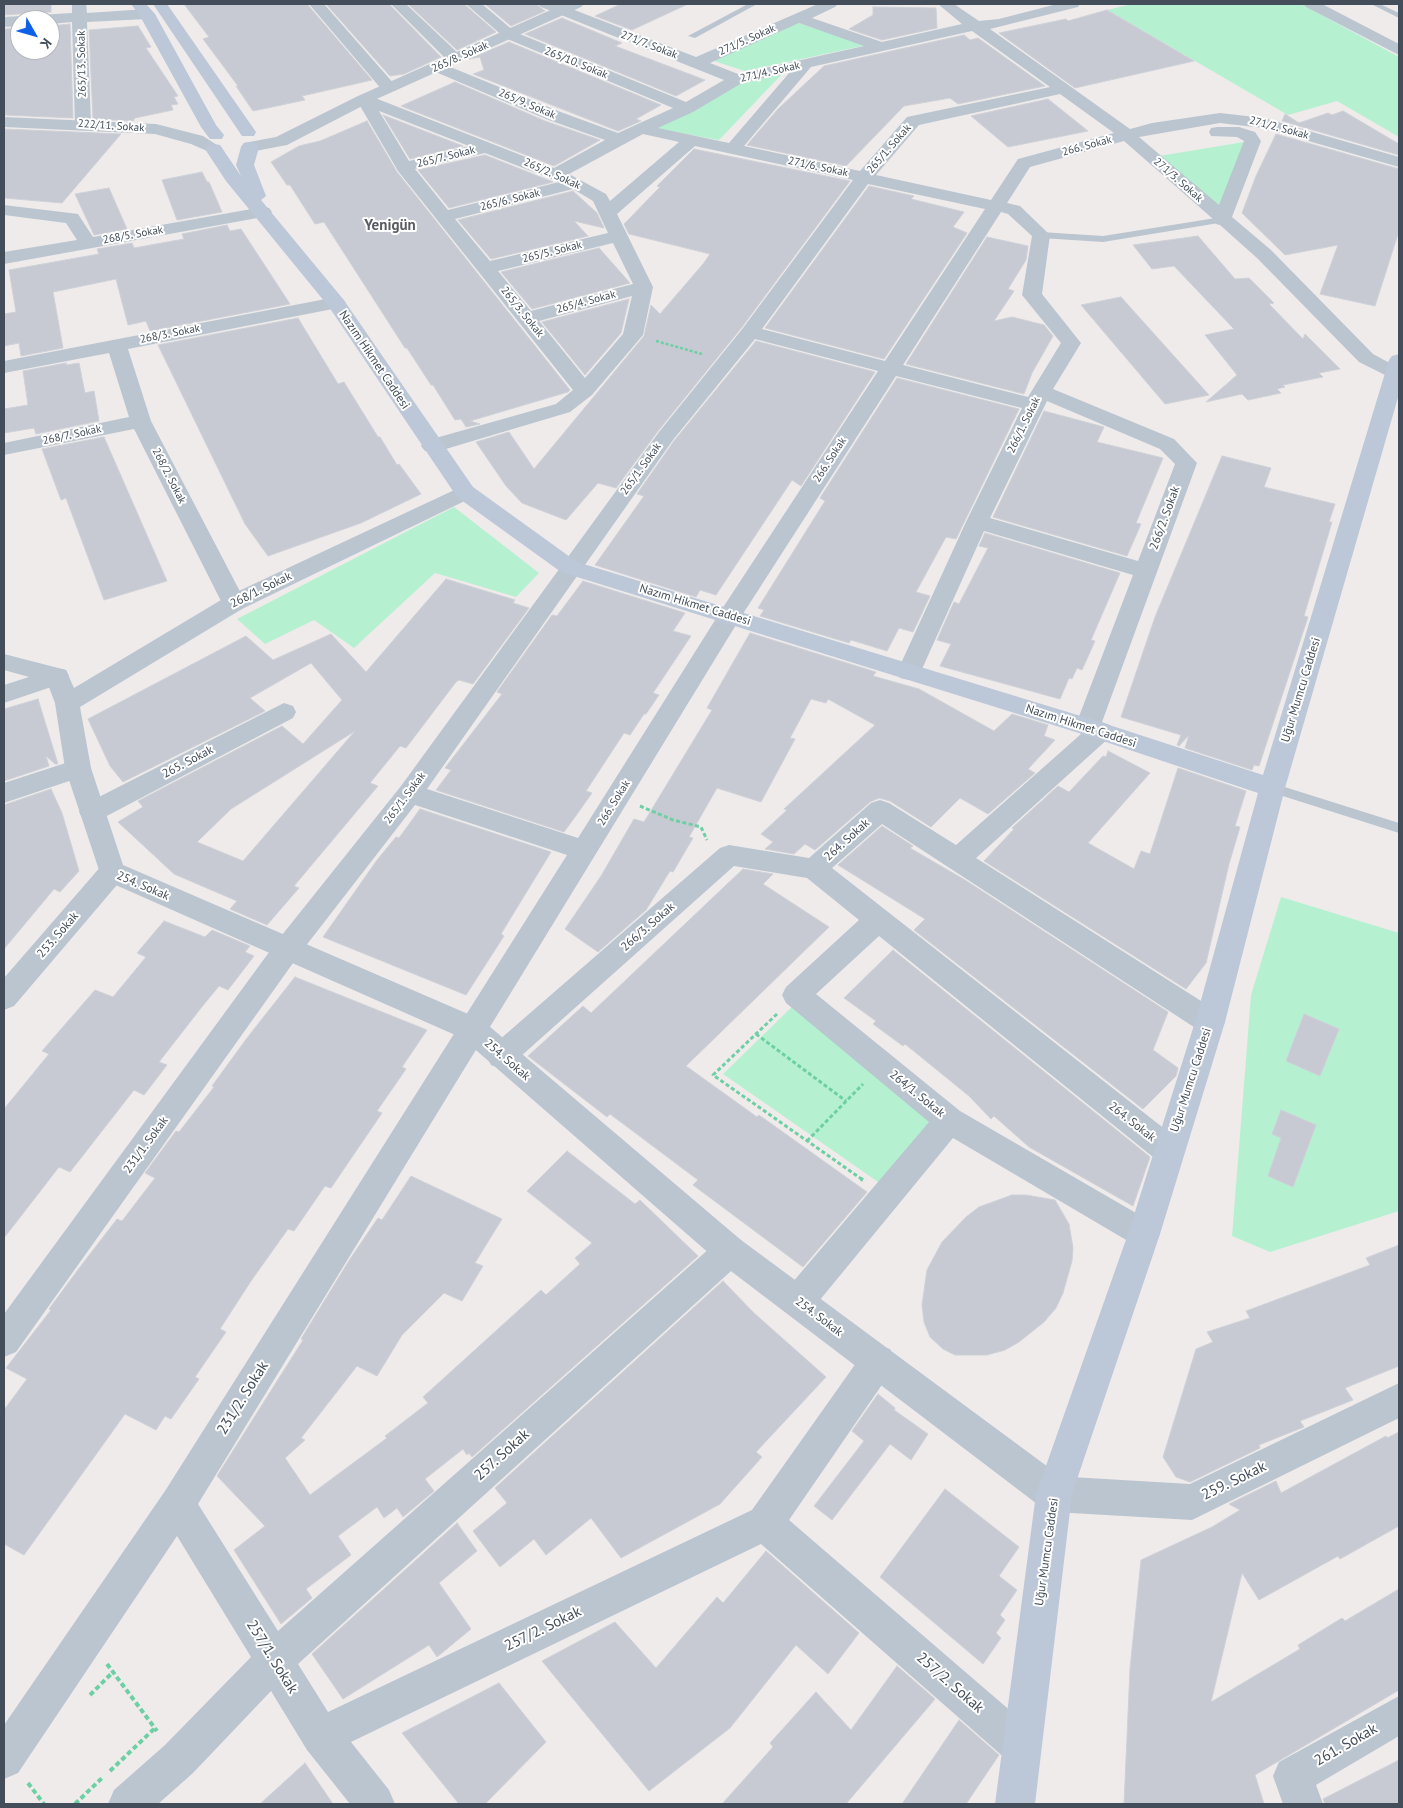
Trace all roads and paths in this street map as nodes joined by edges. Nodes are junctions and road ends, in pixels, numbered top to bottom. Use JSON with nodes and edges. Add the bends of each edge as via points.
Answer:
{"nodes":[{"id":1,"x":160,"y":4,"type":"edge"},
{"id":2,"x":316,"y":4,"type":"edge"},
{"id":3,"x":398,"y":4,"type":"edge"},
{"id":4,"x":473,"y":4,"type":"edge"},
{"id":5,"x":546,"y":4,"type":"edge"},
{"id":6,"x":576,"y":4,"type":"edge"},
{"id":7,"x":753,"y":4,"type":"edge"},
{"id":8,"x":830,"y":4,"type":"edge"},
{"id":9,"x":945,"y":4,"type":"edge"},
{"id":10,"x":1036,"y":4,"type":"edge"},
{"id":11,"x":1073,"y":4,"type":"edge"},
{"id":12,"x":1311,"y":4,"type":"edge"},
{"id":13,"x":1375,"y":4,"type":"edge"},
{"id":14,"x":143,"y":9,"type":"edge"},
{"id":15,"x":80,"y":10,"type":"edge"},
{"id":16,"x":560,"y":10,"type":"junction"},
{"id":17,"x":60,"y":14,"type":"edge"},
{"id":18,"x":1398,"y":14,"type":"edge"},
{"id":19,"x":798,"y":18,"type":"junction"},
{"id":20,"x":974,"y":26,"type":"junction"},
{"id":21,"x":510,"y":35,"type":"junction"},
{"id":22,"x":692,"y":36,"type":"dead end"},
{"id":23,"x":882,"y":47,"type":"junction"},
{"id":24,"x":1399,"y":50,"type":"edge"},
{"id":25,"x":455,"y":58,"type":"junction"},
{"id":26,"x":696,"y":63,"type":"junction"},
{"id":27,"x":805,"y":64,"type":"junction"},
{"id":28,"x":437,"y":67,"type":"junction"},
{"id":29,"x":737,"y":79,"type":"junction"},
{"id":30,"x":389,"y":88,"type":"junction"},
{"id":31,"x":1063,"y":90,"type":"junction"},
{"id":32,"x":364,"y":99,"type":"junction"},
{"id":33,"x":687,"y":108,"type":"junction"},
{"id":34,"x":4,"y":122,"type":"edge"},
{"id":35,"x":83,"y":124,"type":"junction"},
{"id":36,"x":156,"y":129,"type":"junction"},
{"id":37,"x":641,"y":129,"type":"junction"},
{"id":38,"x":209,"y":136,"type":"junction"},
{"id":39,"x":249,"y":139,"type":"junction"},
{"id":40,"x":619,"y":139,"type":"junction"},
{"id":41,"x":693,"y":139,"type":"junction"},
{"id":42,"x":1132,"y":141,"type":"junction"},
{"id":43,"x":487,"y":147,"type":"junction"},
{"id":44,"x":733,"y":150,"type":"junction"},
{"id":45,"x":1399,"y":162,"type":"edge"},
{"id":46,"x":404,"y":167,"type":"junction"},
{"id":47,"x":555,"y":174,"type":"junction"},
{"id":48,"x":866,"y":176,"type":"junction"},
{"id":49,"x":576,"y":183,"type":"junction"},
{"id":50,"x":996,"y":206,"type":"junction"},
{"id":51,"x":4,"y":210,"type":"edge"},
{"id":52,"x":263,"y":212,"type":"junction"},
{"id":53,"x":607,"y":213,"type":"junction"},
{"id":54,"x":445,"y":216,"type":"junction"},
{"id":55,"x":1222,"y":220,"type":"junction"},
{"id":56,"x":1041,"y":235,"type":"junction"},
{"id":57,"x":618,"y":236,"type":"junction"},
{"id":58,"x":88,"y":243,"type":"junction"},
{"id":59,"x":4,"y":258,"type":"edge"},
{"id":60,"x":486,"y":268,"type":"junction"},
{"id":61,"x":644,"y":287,"type":"junction"},
{"id":62,"x":336,"y":303,"type":"junction"},
{"id":63,"x":528,"y":318,"type":"junction"},
{"id":64,"x":750,"y":332,"type":"junction"},
{"id":65,"x":633,"y":336,"type":"junction"},
{"id":66,"x":116,"y":344,"type":"junction"},
{"id":67,"x":726,"y":361,"type":"junction"},
{"id":68,"x":4,"y":367,"type":"edge"},
{"id":69,"x":1397,"y":367,"type":"edge"},
{"id":70,"x":890,"y":368,"type":"junction"},
{"id":71,"x":585,"y":391,"type":"junction"},
{"id":72,"x":1037,"y":398,"type":"junction"},
{"id":73,"x":141,"y":421,"type":"junction"},
{"id":74,"x":432,"y":446,"type":"junction"},
{"id":75,"x":4,"y":450,"type":"edge"},
{"id":76,"x":465,"y":492,"type":"junction"},
{"id":77,"x":977,"y":522,"type":"junction"},
{"id":78,"x":569,"y":568,"type":"junction"},
{"id":79,"x":1146,"y":571,"type":"junction"},
{"id":80,"x":234,"y":603,"type":"junction"},
{"id":81,"x":730,"y":615,"type":"junction"},
{"id":82,"x":4,"y":662,"type":"edge"},
{"id":83,"x":910,"y":672,"type":"junction"},
{"id":84,"x":57,"y":676,"type":"junction"},
{"id":85,"x":4,"y":694,"type":"edge"},
{"id":86,"x":67,"y":703,"type":"junction"},
{"id":87,"x":284,"y":712,"type":"dead end"},
{"id":88,"x":1095,"y":729,"type":"junction"},
{"id":89,"x":78,"y":768,"type":"junction"},
{"id":90,"x":1272,"y":788,"type":"junction"},
{"id":91,"x":4,"y":793,"type":"edge"},
{"id":92,"x":410,"y":793,"type":"junction"},
{"id":93,"x":615,"y":800,"type":"junction"},
{"id":94,"x":92,"y":812,"type":"junction"},
{"id":95,"x":1399,"y":828,"type":"edge"},
{"id":96,"x":584,"y":850,"type":"junction"},
{"id":97,"x":958,"y":858,"type":"junction"},
{"id":98,"x":722,"y":862,"type":"junction"},
{"id":99,"x":814,"y":869,"type":"junction"},
{"id":100,"x":112,"y":872,"type":"junction"},
{"id":101,"x":878,"y":920,"type":"junction"},
{"id":102,"x":288,"y":948,"type":"junction"},
{"id":103,"x":796,"y":995,"type":"junction"},
{"id":104,"x":4,"y":998,"type":"edge"},
{"id":105,"x":1210,"y":1022,"type":"junction"},
{"id":106,"x":472,"y":1029,"type":"junction"},
{"id":107,"x":756,"y":1034,"type":"junction"},
{"id":108,"x":501,"y":1056,"type":"junction"},
{"id":109,"x":882,"y":1065,"type":"junction"},
{"id":110,"x":846,"y":1101,"type":"junction"},
{"id":111,"x":949,"y":1120,"type":"junction"},
{"id":112,"x":808,"y":1141,"type":"junction"},
{"id":113,"x":1169,"y":1151,"type":"junction"},
{"id":114,"x":886,"y":1196,"type":"junction"},
{"id":115,"x":1144,"y":1234,"type":"junction"},
{"id":116,"x":730,"y":1251,"type":"junction"},
{"id":117,"x":798,"y":1301,"type":"junction"},
{"id":118,"x":4,"y":1341,"type":"edge"},
{"id":119,"x":878,"y":1361,"type":"junction"},
{"id":120,"x":1399,"y":1400,"type":"edge"},
{"id":121,"x":1054,"y":1494,"type":"junction"},
{"id":122,"x":178,"y":1504,"type":"junction"},
{"id":123,"x":765,"y":1523,"type":"junction"},
{"id":124,"x":87,"y":1637,"type":"junction"},
{"id":125,"x":274,"y":1660,"type":"junction"},
{"id":126,"x":1399,"y":1714,"type":"edge"},
{"id":127,"x":155,"y":1728,"type":"junction"},
{"id":128,"x":321,"y":1736,"type":"junction"},
{"id":129,"x":1021,"y":1746,"type":"junction"},
{"id":130,"x":4,"y":1759,"type":"edge"},
{"id":131,"x":179,"y":1759,"type":"junction"},
{"id":132,"x":1298,"y":1790,"type":"edge"},
{"id":133,"x":75,"y":1804,"type":"edge"},
{"id":134,"x":128,"y":1804,"type":"edge"},
{"id":135,"x":375,"y":1804,"type":"edge"},
{"id":136,"x":1015,"y":1804,"type":"edge"}],
"edges":[{"from":1,"to":39,"type":"main road"},
{"from":2,"to":30,"type":"street"},
{"from":3,"to":25,"type":"street"},
{"from":4,"to":21,"type":"street","name":"265/10. Sokak"},
{"from":5,"to":16,"type":"street","name":"271/7. Sokak"},
{"from":6,"to":16,"type":"street","name":"265/8. Sokak"},
{"from":7,"to":22,"type":"lane"},
{"from":8,"to":19,"type":"street","name":"271/5. Sokak"},
{"from":9,"to":20,"type":"street","name":"271/3. Sokak"},
{"from":10,"to":20,"type":"street","name":"271/4. Sokak","via":[[986,16]]},
{"from":11,"to":20,"type":"street","name":"271/4. Sokak","via":[[1000,24]]},
{"from":12,"to":24,"type":"street"},
{"from":13,"to":18,"type":"lane"},
{"from":14,"to":15,"type":"street"},
{"from":14,"to":38,"type":"main road","name":"Nazım Hikmet Caddesi"},
{"from":15,"to":17,"type":"street"},
{"from":15,"to":35,"type":"street","name":"265/13. Sokak"},
{"from":16,"to":21,"type":"street","name":"265/8. Sokak"},
{"from":16,"to":26,"type":"street","name":"271/7. Sokak"},
{"from":19,"to":23,"type":"street"},
{"from":19,"to":26,"type":"street","name":"271/5. Sokak"},
{"from":20,"to":23,"type":"street","name":"271/4. Sokak"},
{"from":20,"to":31,"type":"street","name":"271/3. Sokak"},
{"from":21,"to":25,"type":"street","name":"265/8. Sokak"},
{"from":21,"to":33,"type":"street","name":"265/10. Sokak"},
{"from":23,"to":27,"type":"street","name":"271/4. Sokak"},
{"from":25,"to":28,"type":"street","name":"265/8. Sokak"},
{"from":26,"to":29,"type":"street","name":"271/7. Sokak"},
{"from":27,"to":29,"type":"street","name":"271/4. Sokak"},
{"from":27,"to":44,"type":"street"},
{"from":28,"to":30,"type":"street","name":"265/8. Sokak"},
{"from":28,"to":40,"type":"street","name":"265/9. Sokak"},
{"from":29,"to":33,"type":"street","name":"271/4. Sokak"},
{"from":30,"to":32,"type":"street","name":"265/8. Sokak"},
{"from":31,"to":42,"type":"street","name":"271/3. Sokak"},
{"from":31,"to":48,"type":"street","name":"265/1. Sokak","via":[[913,121]]},
{"from":32,"to":39,"type":"street","name":"265/8. Sokak","via":[[281,141]]},
{"from":32,"to":43,"type":"street","name":"265/2. Sokak"},
{"from":32,"to":46,"type":"street","name":"265/3. Sokak"},
{"from":33,"to":37,"type":"street","name":"271/4. Sokak"},
{"from":34,"to":35,"type":"street","name":"222/11. Sokak"},
{"from":35,"to":36,"type":"street","name":"222/11. Sokak"},
{"from":36,"to":38,"type":"street"},
{"from":36,"to":38,"type":"street","name":"222/11. Sokak","via":[[197,140]]},
{"from":37,"to":40,"type":"street","name":"271/4. Sokak"},
{"from":37,"to":41,"type":"street","name":"271/6. Sokak"},
{"from":38,"to":39,"type":"main road","via":[[234,151]]},
{"from":38,"to":52,"type":"main road","name":"Nazım Hikmet Caddesi","via":[[232,177]]},
{"from":39,"to":52,"type":"main road","name":"Nazım Hikmet Caddesi","via":[[245,166]]},
{"from":40,"to":47,"type":"street","name":"271/4. Sokak"},
{"from":41,"to":44,"type":"street","name":"271/6. Sokak"},
{"from":41,"to":53,"type":"street"},
{"from":42,"to":45,"type":"street","name":"271/2. Sokak","via":[[1179,122],[1242,119]]},
{"from":42,"to":50,"type":"street","name":"266. Sokak","via":[[1024,163]]},
{"from":42,"to":55,"type":"street","name":"271/3. Sokak"},
{"from":42,"to":55,"type":"street","name":"271/2. Sokak","via":[[1228,131],[1239,132],[1252,139]]},
{"from":43,"to":46,"type":"street","name":"265/7. Sokak"},
{"from":43,"to":47,"type":"street","name":"265/2. Sokak"},
{"from":44,"to":48,"type":"street","name":"271/6. Sokak"},
{"from":46,"to":54,"type":"street","name":"265/3. Sokak"},
{"from":47,"to":49,"type":"street","name":"265/2. Sokak"},
{"from":48,"to":50,"type":"street","name":"271/6. Sokak"},
{"from":48,"to":64,"type":"street","name":"265/1. Sokak"},
{"from":49,"to":53,"type":"street","name":"265/2. Sokak","via":[[600,198]]},
{"from":49,"to":54,"type":"street","name":"265/6. Sokak"},
{"from":50,"to":56,"type":"street","via":[[1014,210]]},
{"from":50,"to":70,"type":"street","name":"266. Sokak"},
{"from":51,"to":58,"type":"street","via":[[72,218]]},
{"from":52,"to":58,"type":"street","name":"268/5. Sokak"},
{"from":52,"to":62,"type":"main road","name":"Nazım Hikmet Caddesi"},
{"from":53,"to":57,"type":"street","name":"265/2. Sokak"},
{"from":54,"to":60,"type":"street","name":"265/3. Sokak"},
{"from":55,"to":56,"type":"lane","via":[[1103,239]]},
{"from":55,"to":69,"type":"street","name":"271/3. Sokak","via":[[1264,254],[1366,358]]},
{"from":56,"to":72,"type":"street","name":"266/1. Sokak","via":[[1032,295],[1071,343]]},
{"from":57,"to":60,"type":"street","name":"265/5. Sokak"},
{"from":57,"to":61,"type":"street","name":"265/2. Sokak"},
{"from":58,"to":59,"type":"street","name":"268/5. Sokak"},
{"from":60,"to":63,"type":"street","name":"265/3. Sokak"},
{"from":61,"to":63,"type":"street","name":"265/4. Sokak"},
{"from":61,"to":65,"type":"street"},
{"from":62,"to":66,"type":"street","name":"268/3. Sokak"},
{"from":62,"to":74,"type":"main road","name":"Nazım Hikmet Caddesi"},
{"from":63,"to":71,"type":"street","name":"265/3. Sokak"},
{"from":64,"to":67,"type":"street","name":"265/1. Sokak"},
{"from":64,"to":70,"type":"street"},
{"from":65,"to":67,"type":"path"},
{"from":65,"to":71,"type":"street"},
{"from":66,"to":68,"type":"street","name":"268/3. Sokak"},
{"from":66,"to":73,"type":"street","name":"268/2. Sokak"},
{"from":67,"to":78,"type":"street","name":"265/1. Sokak"},
{"from":69,"to":90,"type":"main road","name":"Uğur Mumcu Caddesi"},
{"from":70,"to":72,"type":"street"},
{"from":70,"to":81,"type":"street","name":"266. Sokak"},
{"from":71,"to":74,"type":"street","via":[[563,408]]},
{"from":72,"to":77,"type":"street","name":"266/1. Sokak"},
{"from":72,"to":79,"type":"street","name":"266/2. Sokak","via":[[1167,444],[1186,463]]},
{"from":73,"to":75,"type":"street","name":"268/7. Sokak"},
{"from":73,"to":80,"type":"street","name":"268/2. Sokak"},
{"from":74,"to":76,"type":"main road","name":"Nazım Hikmet Caddesi"},
{"from":76,"to":78,"type":"main road","name":"Nazım Hikmet Caddesi"},
{"from":76,"to":80,"type":"street","name":"268/1. Sokak"},
{"from":77,"to":79,"type":"street"},
{"from":77,"to":83,"type":"street","name":"266/1. Sokak"},
{"from":78,"to":81,"type":"main road","name":"Nazım Hikmet Caddesi"},
{"from":78,"to":92,"type":"street","name":"265/1. Sokak"},
{"from":79,"to":88,"type":"street","name":"266/2. Sokak"},
{"from":80,"to":86,"type":"street","name":"268/1. Sokak"},
{"from":81,"to":83,"type":"main road","name":"Nazım Hikmet Caddesi"},
{"from":81,"to":93,"type":"street","name":"266. Sokak"},
{"from":82,"to":84,"type":"street"},
{"from":83,"to":88,"type":"main road","name":"Nazım Hikmet Caddesi"},
{"from":84,"to":85,"type":"street"},
{"from":84,"to":86,"type":"street","name":"254. Sokak"},
{"from":86,"to":89,"type":"street","name":"254. Sokak"},
{"from":87,"to":94,"type":"street","name":"265. Sokak"},
{"from":88,"to":90,"type":"main road","name":"Nazım Hikmet Caddesi"},
{"from":88,"to":97,"type":"street","name":"266/2. Sokak"},
{"from":89,"to":91,"type":"street"},
{"from":89,"to":94,"type":"street","name":"254. Sokak"},
{"from":90,"to":95,"type":"lane"},
{"from":90,"to":105,"type":"main road","name":"Uğur Mumcu Caddesi"},
{"from":92,"to":96,"type":"street"},
{"from":92,"to":102,"type":"street","name":"265/1. Sokak"},
{"from":93,"to":96,"type":"street","name":"266. Sokak"},
{"from":93,"to":98,"type":"path","via":[[701,827]]},
{"from":94,"to":100,"type":"street","name":"254. Sokak"},
{"from":96,"to":106,"type":"street","name":"266. Sokak"},
{"from":97,"to":99,"type":"street","name":"264. Sokak","via":[[880,810]]},
{"from":97,"to":105,"type":"street","name":"264. Sokak"},
{"from":98,"to":99,"type":"street","name":"266/3. Sokak","via":[[729,854]]},
{"from":98,"to":108,"type":"street","name":"266/3. Sokak"},
{"from":99,"to":101,"type":"street","name":"264. Sokak"},
{"from":100,"to":102,"type":"street","name":"254. Sokak"},
{"from":100,"to":104,"type":"street","name":"253. Sokak"},
{"from":101,"to":103,"type":"street"},
{"from":101,"to":113,"type":"street","name":"264. Sokak"},
{"from":102,"to":106,"type":"street","name":"254. Sokak"},
{"from":102,"to":118,"type":"street","name":"231/1. Sokak"},
{"from":103,"to":107,"type":"path"},
{"from":103,"to":109,"type":"street","name":"264/1. Sokak"},
{"from":105,"to":113,"type":"main road","name":"Uğur Mumcu Caddesi"},
{"from":106,"to":108,"type":"street","name":"254. Sokak"},
{"from":106,"to":122,"type":"street","name":"231/2. Sokak"},
{"from":107,"to":110,"type":"path"},
{"from":107,"to":112,"type":"path","via":[[713,1074]]},
{"from":108,"to":116,"type":"street","name":"254. Sokak"},
{"from":109,"to":110,"type":"path"},
{"from":109,"to":111,"type":"street","name":"264/1. Sokak"},
{"from":110,"to":112,"type":"path"},
{"from":111,"to":114,"type":"street"},
{"from":111,"to":115,"type":"street","name":"264/1. Sokak"},
{"from":112,"to":114,"type":"path"},
{"from":113,"to":115,"type":"main road","name":"Uğur Mumcu Caddesi"},
{"from":114,"to":117,"type":"street"},
{"from":115,"to":121,"type":"main road","name":"Uğur Mumcu Caddesi"},
{"from":116,"to":117,"type":"street","name":"254. Sokak"},
{"from":116,"to":125,"type":"street","name":"257. Sokak"},
{"from":117,"to":119,"type":"street","name":"254. Sokak"},
{"from":119,"to":121,"type":"street","name":"254. Sokak"},
{"from":119,"to":123,"type":"street","name":"257/2. Sokak"},
{"from":120,"to":121,"type":"street","name":"259. Sokak","via":[[1192,1502]]},
{"from":121,"to":129,"type":"main road","name":"Uğur Mumcu Caddesi"},
{"from":122,"to":124,"type":"street","name":"231/2. Sokak"},
{"from":122,"to":125,"type":"street","name":"257/1. Sokak"},
{"from":123,"to":128,"type":"street","name":"257/2. Sokak"},
{"from":123,"to":129,"type":"street","name":"257/2. Sokak"},
{"from":124,"to":127,"type":"path"},
{"from":124,"to":130,"type":"street","name":"231/2. Sokak"},
{"from":125,"to":128,"type":"street","name":"257/1. Sokak"},
{"from":125,"to":131,"type":"street"},
{"from":126,"to":132,"type":"street","name":"261. Sokak"},
{"from":127,"to":131,"type":"path"},
{"from":127,"to":133,"type":"path"},
{"from":128,"to":135,"type":"street","name":"257/1. Sokak"},
{"from":129,"to":136,"type":"main road","name":"Uğur Mumcu Caddesi"},
{"from":131,"to":134,"type":"street"}]}
